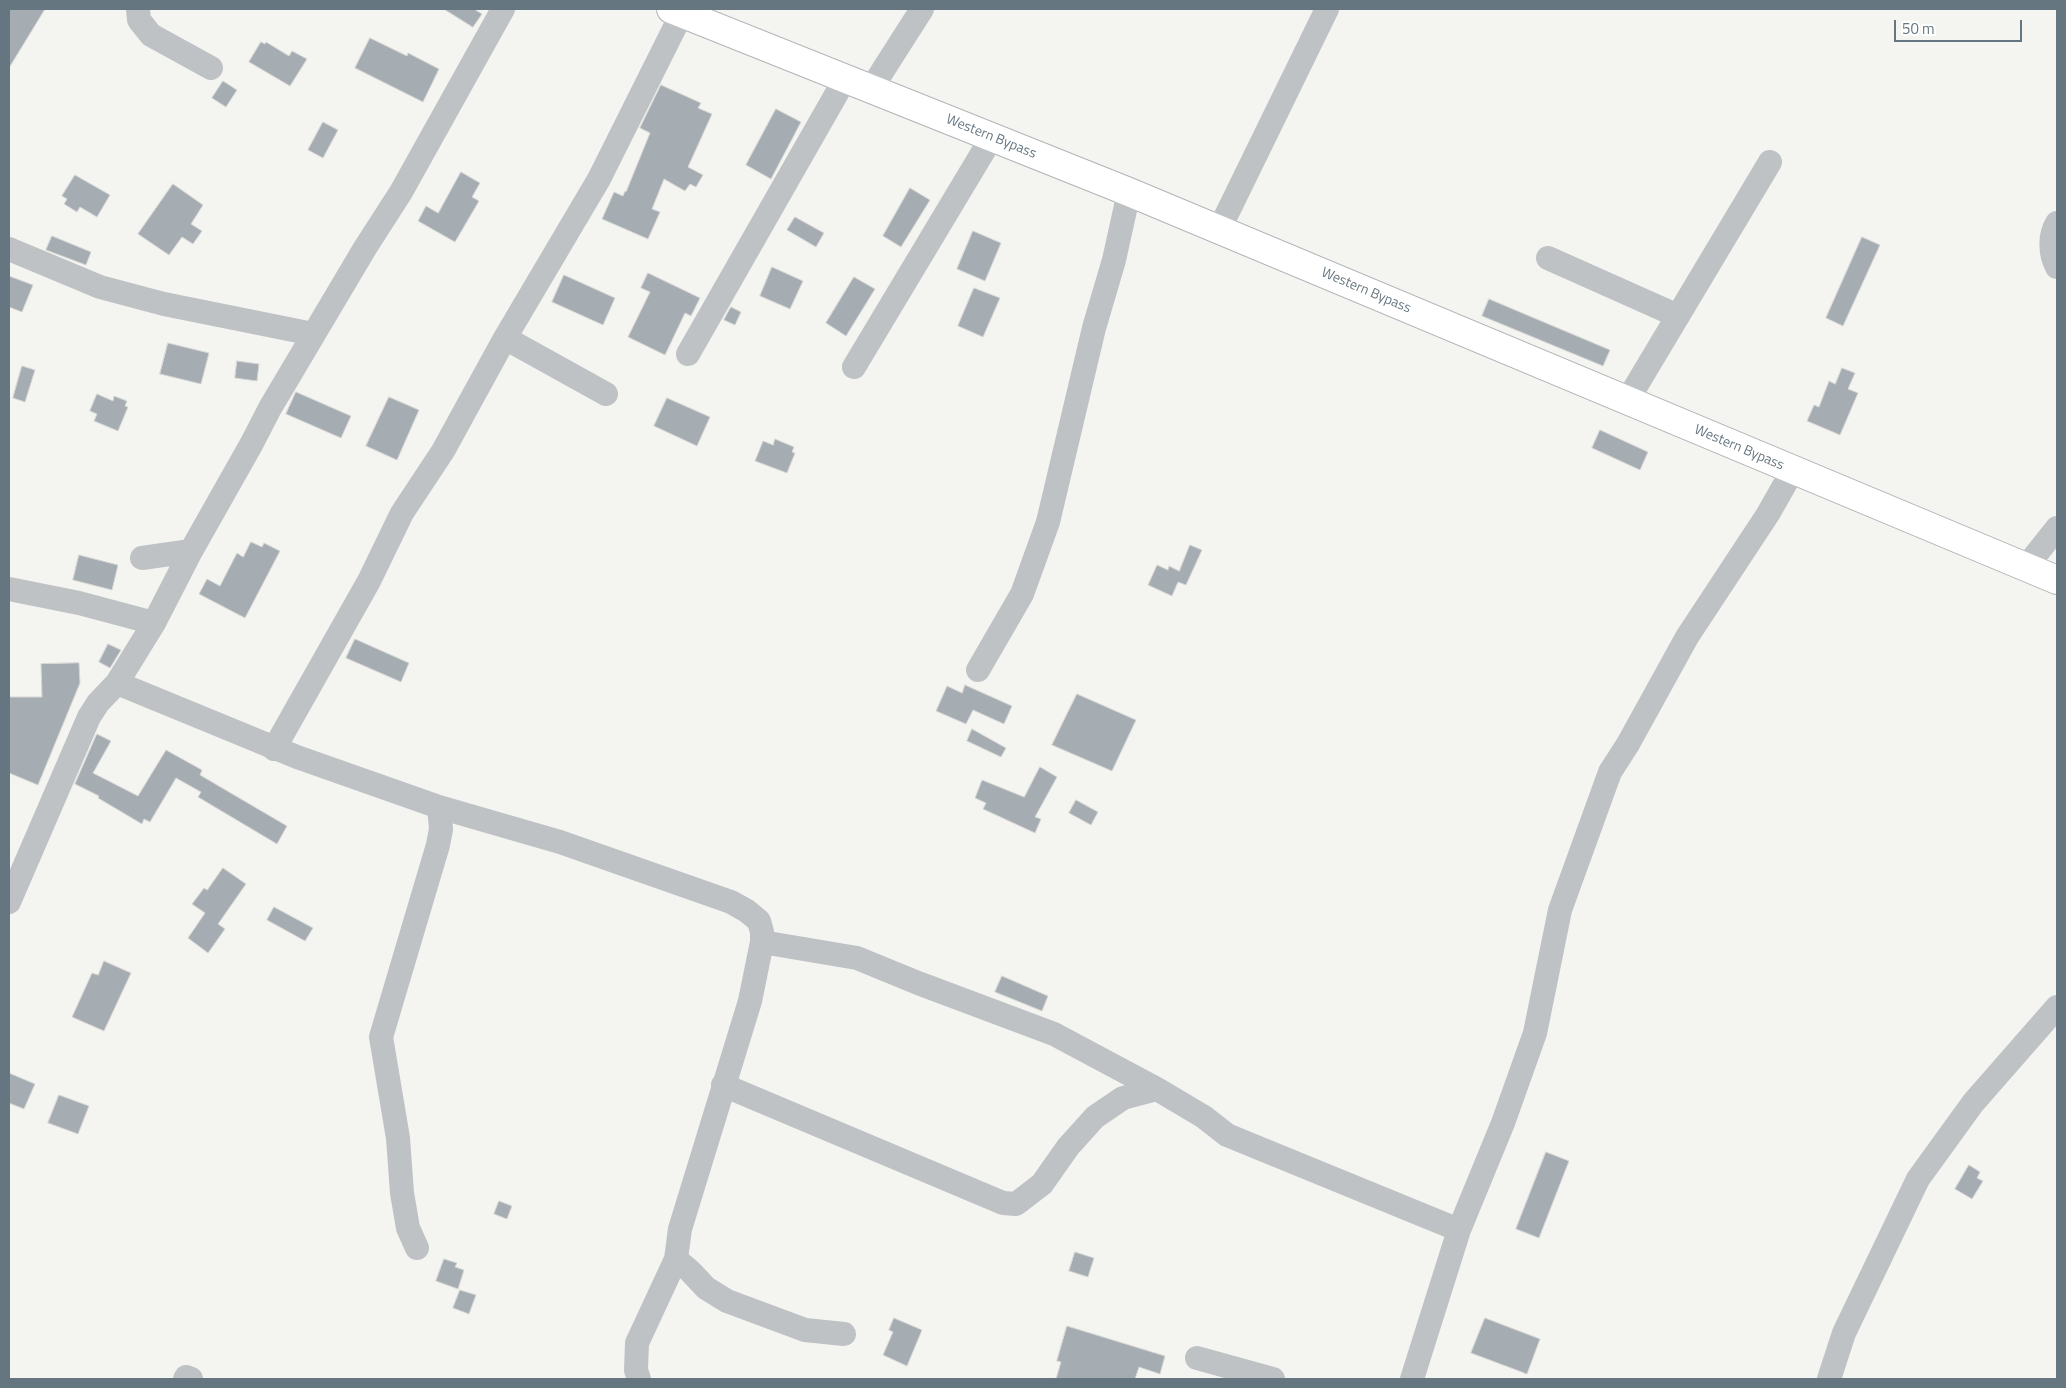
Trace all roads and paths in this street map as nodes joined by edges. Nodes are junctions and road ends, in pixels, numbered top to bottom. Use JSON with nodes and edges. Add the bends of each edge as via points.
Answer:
{"nodes":[{"id":1,"x":138,"y":9,"type":"edge"},
{"id":2,"x":504,"y":9,"type":"edge"},
{"id":3,"x":922,"y":9,"type":"edge"},
{"id":4,"x":1327,"y":9,"type":"edge"},
{"id":5,"x":677,"y":11,"type":"edge"},
{"id":6,"x":211,"y":68,"type":"dead end"},
{"id":7,"x":845,"y":79,"type":"junction"},
{"id":8,"x":871,"y":89,"type":"junction"},
{"id":9,"x":992,"y":138,"type":"junction"},
{"id":10,"x":1770,"y":162,"type":"dead end"},
{"id":11,"x":1129,"y":192,"type":"junction"},
{"id":12,"x":2057,"y":223,"type":"edge"},
{"id":13,"x":1219,"y":230,"type":"junction"},
{"id":14,"x":9,"y":248,"type":"edge"},
{"id":15,"x":1548,"y":258,"type":"dead end"},
{"id":16,"x":2057,"y":266,"type":"edge"},
{"id":17,"x":1678,"y":316,"type":"junction"},
{"id":18,"x":313,"y":334,"type":"junction"},
{"id":19,"x":505,"y":338,"type":"junction"},
{"id":20,"x":688,"y":354,"type":"dead end"},
{"id":21,"x":854,"y":367,"type":"dead end"},
{"id":22,"x":606,"y":394,"type":"dead end"},
{"id":23,"x":1627,"y":401,"type":"junction"},
{"id":24,"x":1793,"y":470,"type":"junction"},
{"id":25,"x":2057,"y":528,"type":"edge"},
{"id":26,"x":191,"y":551,"type":"junction"},
{"id":27,"x":142,"y":558,"type":"dead end"},
{"id":28,"x":2026,"y":567,"type":"junction"},
{"id":29,"x":2057,"y":580,"type":"edge"},
{"id":30,"x":9,"y":589,"type":"edge"},
{"id":31,"x":154,"y":623,"type":"junction"},
{"id":32,"x":978,"y":670,"type":"dead end"},
{"id":33,"x":117,"y":683,"type":"junction"},
{"id":34,"x":274,"y":749,"type":"junction"},
{"id":35,"x":439,"y":807,"type":"junction"},
{"id":36,"x":9,"y":902,"type":"edge"},
{"id":37,"x":762,"y":942,"type":"junction"},
{"id":38,"x":2057,"y":1007,"type":"edge"},
{"id":39,"x":723,"y":1085,"type":"junction"},
{"id":40,"x":1158,"y":1089,"type":"junction"},
{"id":41,"x":1459,"y":1230,"type":"junction"},
{"id":42,"x":417,"y":1248,"type":"dead end"},
{"id":43,"x":676,"y":1259,"type":"junction"},
{"id":44,"x":844,"y":1334,"type":"dead end"},
{"id":45,"x":1197,"y":1358,"type":"dead end"},
{"id":46,"x":185,"y":1379,"type":"edge"},
{"id":47,"x":192,"y":1379,"type":"edge"},
{"id":48,"x":639,"y":1379,"type":"edge"},
{"id":49,"x":1273,"y":1379,"type":"edge"},
{"id":50,"x":1412,"y":1379,"type":"edge"},
{"id":51,"x":1829,"y":1379,"type":"edge"}],
"edges":[{"from":1,"to":6,"type":"street","via":[[139,20],[151,35]]},
{"from":2,"to":18,"type":"street","via":[[401,192]]},
{"from":3,"to":8,"type":"street"},
{"from":4,"to":13,"type":"street"},
{"from":5,"to":7,"type":"main road","name":"Western Bypass"},
{"from":5,"to":19,"type":"street","via":[[599,179]]},
{"from":7,"to":8,"type":"main road","name":"Western Bypass"},
{"from":7,"to":20,"type":"street"},
{"from":8,"to":9,"type":"main road","name":"Western Bypass"},
{"from":9,"to":11,"type":"main road","name":"Western Bypass"},
{"from":9,"to":21,"type":"street"},
{"from":10,"to":17,"type":"street"},
{"from":11,"to":13,"type":"main road","name":"Western Bypass"},
{"from":11,"to":32,"type":"street","via":[[1048,522],[1022,594]]},
{"from":12,"to":16,"type":"street","via":[[2052,241]]},
{"from":13,"to":23,"type":"main road","name":"Western Bypass"},
{"from":14,"to":18,"type":"street","via":[[100,287],[164,304]]},
{"from":15,"to":17,"type":"street"},
{"from":17,"to":23,"type":"street"},
{"from":18,"to":26,"type":"street"},
{"from":19,"to":22,"type":"street"},
{"from":19,"to":34,"type":"street","via":[[443,451],[402,513],[369,582]]},
{"from":23,"to":24,"type":"main road","name":"Western Bypass"},
{"from":24,"to":28,"type":"main road","name":"Western Bypass"},
{"from":24,"to":41,"type":"street","via":[[1687,637],[1610,772],[1560,910],[1535,1033],[1503,1123]]},
{"from":25,"to":28,"type":"street"},
{"from":26,"to":27,"type":"street"},
{"from":26,"to":31,"type":"street"},
{"from":28,"to":29,"type":"main road","name":"Western Bypass"},
{"from":30,"to":31,"type":"street"},
{"from":31,"to":33,"type":"street"},
{"from":33,"to":34,"type":"street"},
{"from":33,"to":36,"type":"street","via":[[89,717]]},
{"from":34,"to":35,"type":"street"},
{"from":35,"to":37,"type":"street","via":[[560,842],[731,902],[759,922]]},
{"from":35,"to":42,"type":"street","via":[[441,829],[438,845],[381,1037],[398,1138],[408,1228]]},
{"from":37,"to":39,"type":"street","via":[[750,1000]]},
{"from":37,"to":40,"type":"street","via":[[857,958],[1054,1034]]},
{"from":38,"to":51,"type":"street","via":[[1973,1103],[1918,1179],[1844,1333]]},
{"from":39,"to":40,"type":"street","via":[[1003,1203],[1016,1204],[1042,1184],[1068,1147],[1095,1118],[1123,1098]]},
{"from":39,"to":43,"type":"street","via":[[680,1229]]},
{"from":40,"to":41,"type":"street","via":[[1227,1135]]},
{"from":41,"to":50,"type":"street"},
{"from":43,"to":44,"type":"street","via":[[706,1288],[727,1301],[805,1330]]},
{"from":43,"to":48,"type":"street","via":[[638,1343],[636,1370]]},
{"from":45,"to":49,"type":"street"},
{"from":46,"to":47,"type":"street"}]}
